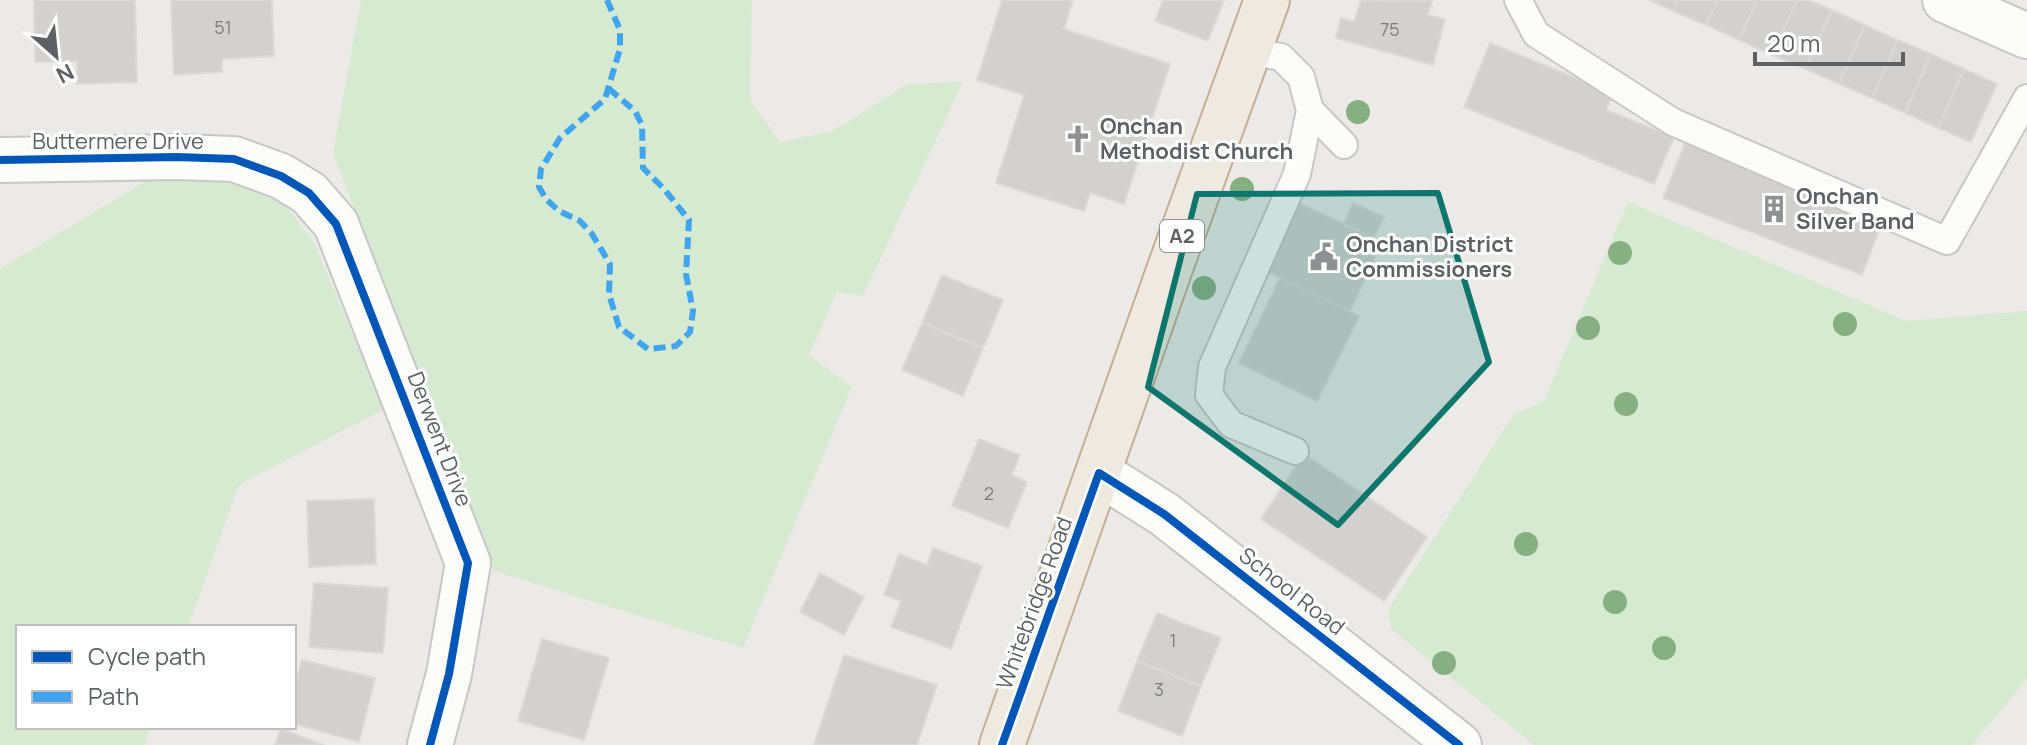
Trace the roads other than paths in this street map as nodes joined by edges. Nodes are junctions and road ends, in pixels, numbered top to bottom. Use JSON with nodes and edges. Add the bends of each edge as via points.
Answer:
{"nodes":[{"id":1,"x":1267,"y":0,"type":"edge"},
{"id":2,"x":1518,"y":0,"type":"edge"},
{"id":3,"x":1945,"y":0,"type":"edge"},
{"id":4,"x":2027,"y":36,"type":"edge"},
{"id":5,"x":1249,"y":51,"type":"junction"},
{"id":6,"x":2027,"y":98,"type":"edge"},
{"id":7,"x":1310,"y":110,"type":"junction"},
{"id":8,"x":1344,"y":145,"type":"dead end"},
{"id":9,"x":0,"y":160,"type":"edge"},
{"id":10,"x":281,"y":176,"type":"joint"},
{"id":11,"x":1295,"y":451,"type":"dead end"},
{"id":12,"x":1099,"y":473,"type":"junction"},
{"id":13,"x":430,"y":745,"type":"edge"},
{"id":14,"x":1002,"y":745,"type":"edge"},
{"id":15,"x":1459,"y":745,"type":"edge"}],
"edges":[{"from":1,"to":5,"type":"highway","number":"A2"},
{"from":2,"to":6,"type":"lane","via":[[1536,34],[1673,122],[1947,241]]},
{"from":3,"to":4,"type":"street"},
{"from":5,"to":7,"type":"lane","via":[[1281,57],[1301,77]]},
{"from":5,"to":12,"type":"highway","number":"A2"},
{"from":7,"to":8,"type":"lane"},
{"from":7,"to":11,"type":"lane","via":[[1297,174],[1212,367],[1209,395],[1231,424]]},
{"from":9,"to":10,"type":"street","name":"Buttermere Drive","via":[[234,159]]},
{"from":10,"to":13,"type":"street","name":"Derwent Drive","via":[[309,193],[336,224],[468,563],[449,674]]},
{"from":12,"to":14,"type":"highway","name":"Whitebridge Road","number":"A2"},
{"from":12,"to":15,"type":"street","name":"School Road","via":[[1164,514]]}]}
